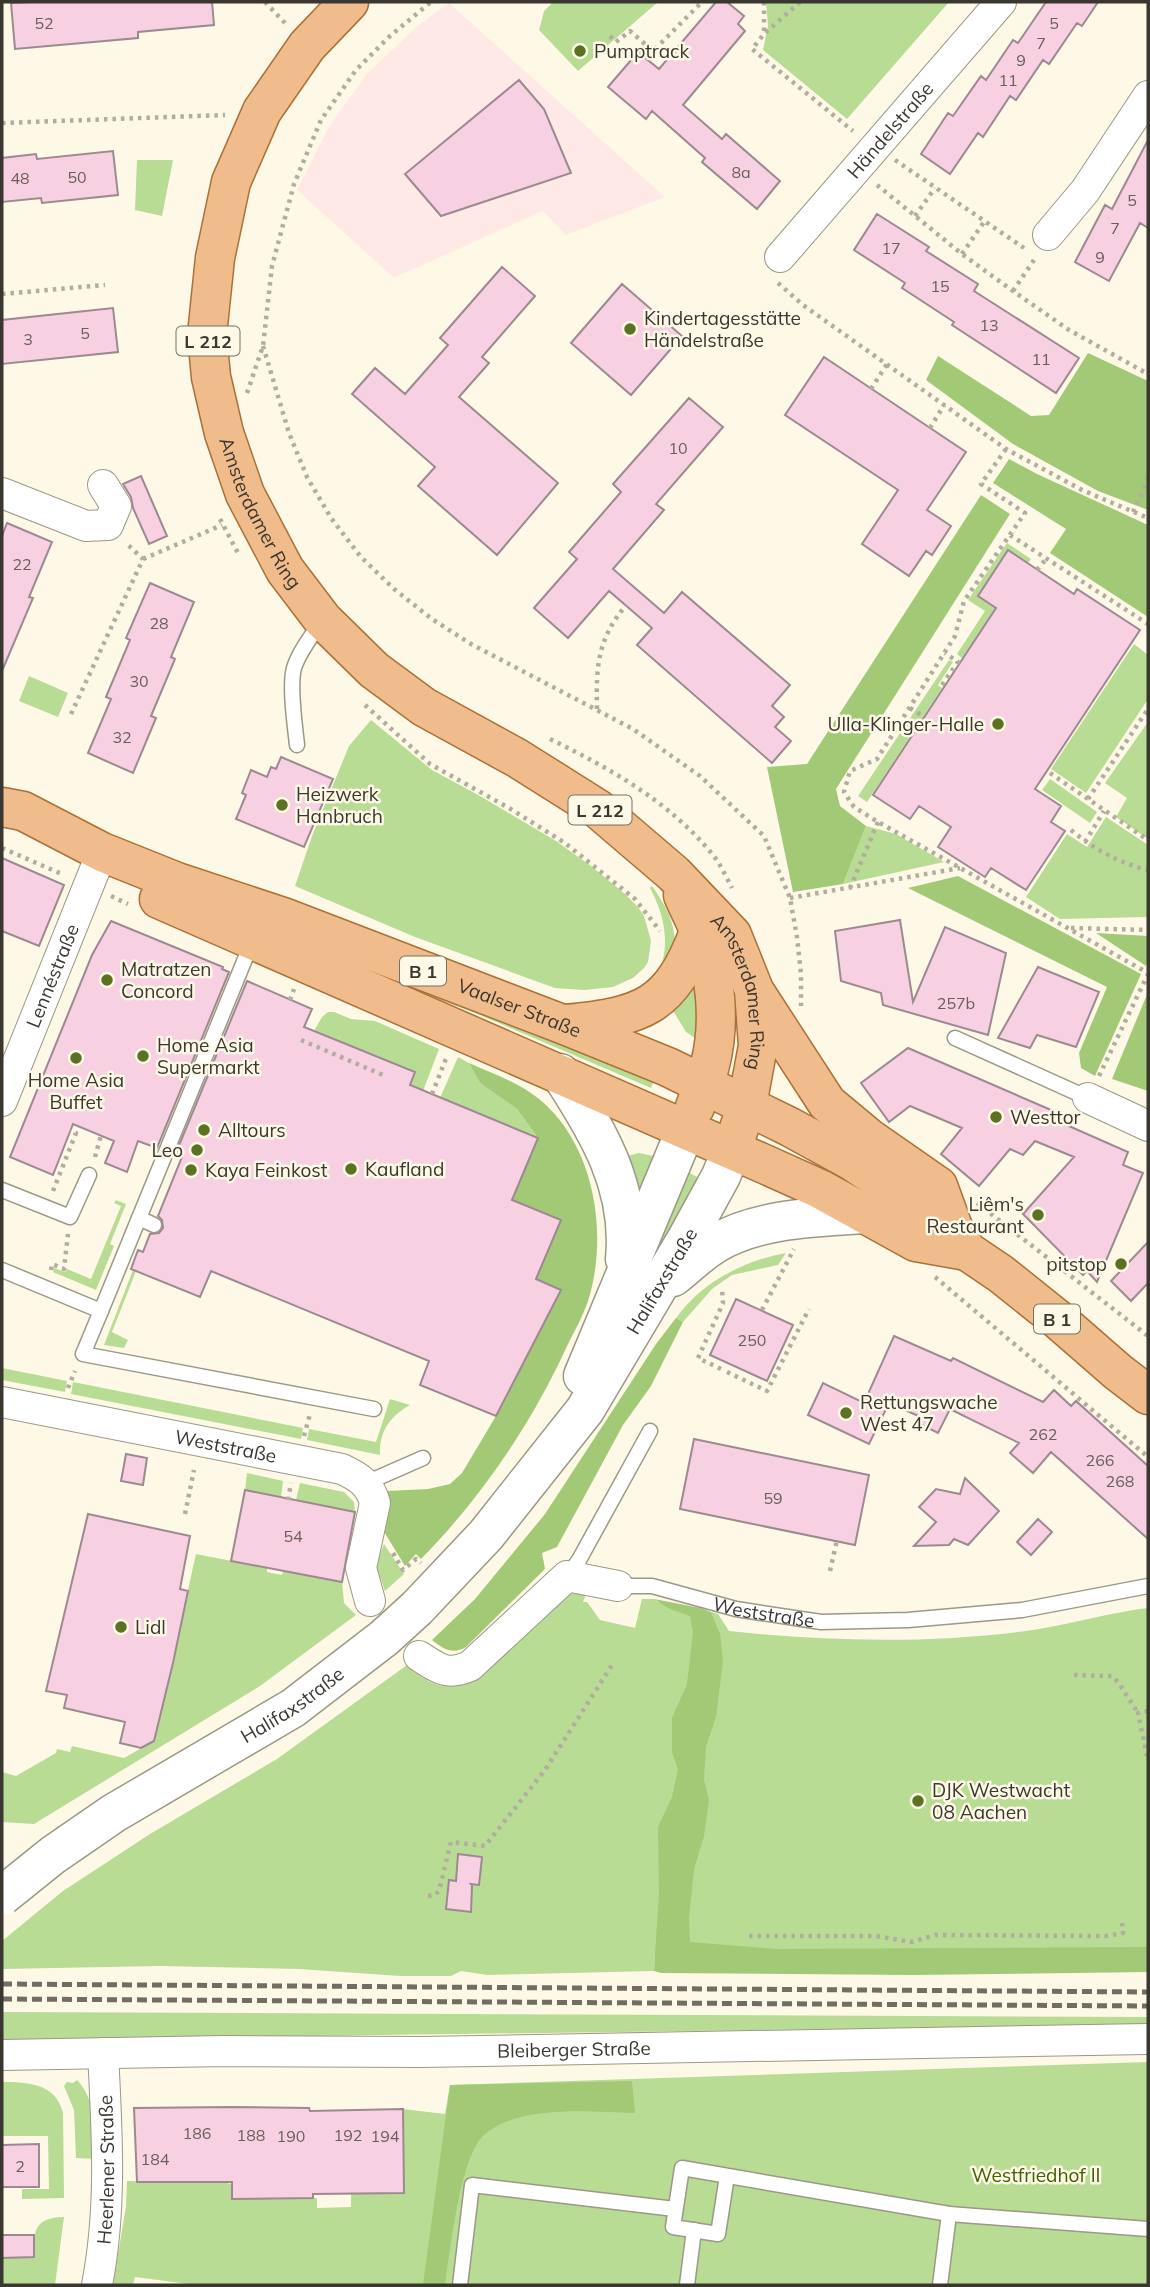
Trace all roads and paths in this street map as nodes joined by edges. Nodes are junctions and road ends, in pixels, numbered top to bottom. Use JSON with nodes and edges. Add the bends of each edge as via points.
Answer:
{"nodes":[{"id":1,"x":265,"y":2,"type":"edge"},
{"id":2,"x":349,"y":2,"type":"edge"},
{"id":3,"x":431,"y":2,"type":"edge"},
{"id":4,"x":702,"y":2,"type":"edge"},
{"id":5,"x":764,"y":2,"type":"edge"},
{"id":6,"x":800,"y":2,"type":"edge"},
{"id":7,"x":1001,"y":2,"type":"edge"},
{"id":8,"x":285,"y":23,"type":"dead end"},
{"id":9,"x":764,"y":34,"type":"junction"},
{"id":10,"x":610,"y":36,"type":"dead end"},
{"id":11,"x":1148,"y":96,"type":"edge"},
{"id":12,"x":225,"y":115,"type":"dead end"},
{"id":13,"x":2,"y":123,"type":"edge"},
{"id":14,"x":866,"y":158,"type":"junction"},
{"id":15,"x":935,"y":188,"type":"junction"},
{"id":16,"x":915,"y":216,"type":"junction"},
{"id":17,"x":984,"y":222,"type":"junction"},
{"id":18,"x":1048,"y":235,"type":"dead end"},
{"id":19,"x":962,"y":254,"type":"junction"},
{"id":20,"x":778,"y":269,"type":"joint"},
{"id":21,"x":105,"y":285,"type":"dead end"},
{"id":22,"x":1013,"y":291,"type":"junction"},
{"id":23,"x":2,"y":294,"type":"edge"},
{"id":24,"x":263,"y":346,"type":"junction"},
{"id":25,"x":887,"y":364,"type":"junction"},
{"id":26,"x":1148,"y":374,"type":"edge"},
{"id":27,"x":871,"y":389,"type":"dead end"},
{"id":28,"x":247,"y":404,"type":"dead end"},
{"id":29,"x":944,"y":405,"type":"junction"},
{"id":30,"x":930,"y":428,"type":"dead end"},
{"id":31,"x":1006,"y":449,"type":"junction"},
{"id":32,"x":1148,"y":478,"type":"edge"},
{"id":33,"x":103,"y":485,"type":"dead end"},
{"id":34,"x":2,"y":493,"type":"edge"},
{"id":35,"x":1133,"y":512,"type":"junction"},
{"id":36,"x":1148,"y":518,"type":"edge"},
{"id":37,"x":108,"y":525,"type":"junction"},
{"id":38,"x":223,"y":525,"type":"dead end"},
{"id":39,"x":1010,"y":535,"type":"junction"},
{"id":40,"x":143,"y":559,"type":"junction"},
{"id":41,"x":1046,"y":559,"type":"junction"},
{"id":42,"x":1037,"y":570,"type":"dead end"},
{"id":43,"x":626,"y":605,"type":"dead end"},
{"id":44,"x":323,"y":620,"type":"junction"},
{"id":45,"x":1148,"y":624,"type":"edge"},
{"id":46,"x":945,"y":653,"type":"junction"},
{"id":47,"x":942,"y":685,"type":"dead end"},
{"id":48,"x":364,"y":704,"type":"dead end"},
{"id":49,"x":910,"y":708,"type":"junction"},
{"id":50,"x":1148,"y":709,"type":"edge"},
{"id":51,"x":597,"y":710,"type":"junction"},
{"id":52,"x":71,"y":714,"type":"dead end"},
{"id":53,"x":924,"y":717,"type":"dead end"},
{"id":54,"x":545,"y":737,"type":"dead end"},
{"id":55,"x":297,"y":746,"type":"dead end"},
{"id":56,"x":1050,"y":773,"type":"dead end"},
{"id":57,"x":1088,"y":799,"type":"junction"},
{"id":58,"x":2,"y":807,"type":"edge"},
{"id":59,"x":1104,"y":811,"type":"junction"},
{"id":60,"x":2,"y":819,"type":"edge"},
{"id":61,"x":878,"y":822,"type":"junction"},
{"id":62,"x":1071,"y":830,"type":"dead end"},
{"id":63,"x":1148,"y":840,"type":"edge"},
{"id":64,"x":1085,"y":842,"type":"junction"},
{"id":65,"x":98,"y":861,"type":"junction"},
{"id":66,"x":961,"y":868,"type":"junction"},
{"id":67,"x":1148,"y":870,"type":"edge"},
{"id":68,"x":674,"y":874,"type":"junction"},
{"id":69,"x":850,"y":888,"type":"junction"},
{"id":70,"x":735,"y":892,"type":"dead end"},
{"id":71,"x":790,"y":898,"type":"junction"},
{"id":72,"x":1070,"y":928,"type":"junction"},
{"id":73,"x":268,"y":929,"type":"junction"},
{"id":74,"x":1148,"y":930,"type":"edge"},
{"id":75,"x":660,"y":931,"type":"dead end"},
{"id":76,"x":699,"y":932,"type":"junction"},
{"id":77,"x":1148,"y":973,"type":"edge"},
{"id":78,"x":754,"y":990,"type":"junction"},
{"id":79,"x":1140,"y":992,"type":"dead end"},
{"id":80,"x":802,"y":1012,"type":"dead end"},
{"id":81,"x":562,"y":1024,"type":"junction"},
{"id":82,"x":955,"y":1038,"type":"dead end"},
{"id":83,"x":301,"y":1040,"type":"dead end"},
{"id":84,"x":451,"y":1046,"type":"dead end"},
{"id":85,"x":1113,"y":1048,"type":"dead end"},
{"id":86,"x":560,"y":1073,"type":"junction"},
{"id":87,"x":383,"y":1075,"type":"dead end"},
{"id":88,"x":432,"y":1094,"type":"dead end"},
{"id":89,"x":1088,"y":1098,"type":"joint"},
{"id":90,"x":2,"y":1101,"type":"edge"},
{"id":91,"x":695,"y":1106,"type":"junction"},
{"id":92,"x":739,"y":1126,"type":"junction"},
{"id":93,"x":1148,"y":1126,"type":"edge"},
{"id":94,"x":71,"y":1131,"type":"dead end"},
{"id":95,"x":89,"y":1175,"type":"dead end"},
{"id":96,"x":2,"y":1190,"type":"edge"},
{"id":97,"x":46,"y":1208,"type":"junction"},
{"id":98,"x":867,"y":1214,"type":"junction"},
{"id":99,"x":70,"y":1217,"type":"junction"},
{"id":100,"x":139,"y":1219,"type":"junction"},
{"id":101,"x":154,"y":1224,"type":"dead end"},
{"id":102,"x":786,"y":1245,"type":"dead end"},
{"id":103,"x":947,"y":1250,"type":"junction"},
{"id":104,"x":52,"y":1264,"type":"dead end"},
{"id":105,"x":2,"y":1270,"type":"edge"},
{"id":106,"x":640,"y":1284,"type":"junction"},
{"id":107,"x":722,"y":1289,"type":"dead end"},
{"id":108,"x":809,"y":1309,"type":"dead end"},
{"id":109,"x":762,"y":1310,"type":"dead end"},
{"id":110,"x":101,"y":1311,"type":"junction"},
{"id":111,"x":83,"y":1354,"type":"junction"},
{"id":112,"x":721,"y":1369,"type":"dead end"},
{"id":113,"x":727,"y":1372,"type":"dead end"},
{"id":114,"x":1147,"y":1393,"type":"edge"},
{"id":115,"x":2,"y":1402,"type":"edge"},
{"id":116,"x":374,"y":1409,"type":"dead end"},
{"id":117,"x":65,"y":1415,"type":"junction"},
{"id":118,"x":650,"y":1431,"type":"dead end"},
{"id":119,"x":1148,"y":1457,"type":"edge"},
{"id":120,"x":423,"y":1458,"type":"dead end"},
{"id":121,"x":194,"y":1470,"type":"dead end"},
{"id":122,"x":366,"y":1483,"type":"junction"},
{"id":123,"x":185,"y":1514,"type":"dead end"},
{"id":124,"x":837,"y":1541,"type":"dead end"},
{"id":125,"x":392,"y":1551,"type":"dead end"},
{"id":126,"x":413,"y":1561,"type":"dead end"},
{"id":127,"x":830,"y":1571,"type":"dead end"},
{"id":128,"x":567,"y":1576,"type":"junction"},
{"id":129,"x":618,"y":1586,"type":"joint"},
{"id":130,"x":1148,"y":1586,"type":"edge"},
{"id":131,"x":370,"y":1601,"type":"dead end"},
{"id":132,"x":419,"y":1656,"type":"dead end"},
{"id":133,"x":614,"y":1662,"type":"dead end"},
{"id":134,"x":1074,"y":1675,"type":"dead end"},
{"id":135,"x":1148,"y":1711,"type":"edge"},
{"id":136,"x":1138,"y":1713,"type":"junction"},
{"id":137,"x":1148,"y":1760,"type":"edge"},
{"id":138,"x":2,"y":1896,"type":"edge"},
{"id":139,"x":428,"y":1896,"type":"dead end"},
{"id":140,"x":1122,"y":1922,"type":"dead end"},
{"id":141,"x":749,"y":1936,"type":"dead end"},
{"id":142,"x":1148,"y":2039,"type":"edge"},
{"id":143,"x":103,"y":2053,"type":"junction"},
{"id":144,"x":2,"y":2055,"type":"edge"},
{"id":145,"x":727,"y":2176,"type":"junction"},
{"id":146,"x":676,"y":2209,"type":"junction"},
{"id":147,"x":949,"y":2214,"type":"junction"},
{"id":148,"x":1148,"y":2229,"type":"edge"},
{"id":149,"x":694,"y":2230,"type":"junction"},
{"id":150,"x":97,"y":2285,"type":"edge"},
{"id":151,"x":460,"y":2285,"type":"edge"},
{"id":152,"x":687,"y":2285,"type":"edge"},
{"id":153,"x":940,"y":2285,"type":"edge"}],
"edges":[{"from":1,"to":8,"type":"path"},
{"from":2,"to":44,"type":"main road","name":"Amsterdamer Ring","number":"L 212","via":[[307,46],[251,135],[231,182],[215,257],[207,335],[224,433],[245,494],[285,570]]},
{"from":3,"to":24,"type":"path","via":[[356,70],[321,120],[294,184],[272,265]]},
{"from":4,"to":10,"type":"path","via":[[653,51],[629,31],[616,42]]},
{"from":5,"to":9,"type":"path"},
{"from":6,"to":9,"type":"path"},
{"from":7,"to":14,"type":"street","name":"Händelstraße"},
{"from":9,"to":14,"type":"path","via":[[752,49],[843,124]]},
{"from":11,"to":18,"type":"street","via":[[1085,191]]},
{"from":12,"to":13,"type":"path"},
{"from":14,"to":15,"type":"path"},
{"from":14,"to":16,"type":"path"},
{"from":14,"to":20,"type":"street","name":"Händelstraße"},
{"from":15,"to":16,"type":"path"},
{"from":15,"to":17,"type":"path"},
{"from":16,"to":19,"type":"path"},
{"from":17,"to":19,"type":"path"},
{"from":17,"to":22,"type":"path","via":[[1037,256]]},
{"from":19,"to":22,"type":"path"},
{"from":20,"to":25,"type":"path","via":[[803,304]]},
{"from":21,"to":23,"type":"path"},
{"from":22,"to":26,"type":"path","via":[[1069,330]]},
{"from":24,"to":28,"type":"path","via":[[246,394]]},
{"from":24,"to":51,"type":"path","via":[[307,477],[360,555],[432,619]]},
{"from":25,"to":27,"type":"path"},
{"from":25,"to":29,"type":"path"},
{"from":29,"to":30,"type":"path"},
{"from":29,"to":31,"type":"path"},
{"from":31,"to":35,"type":"path"},
{"from":31,"to":39,"type":"path","via":[[981,484],[1025,513]]},
{"from":32,"to":35,"type":"path"},
{"from":33,"to":37,"type":"street","via":[[116,506]]},
{"from":34,"to":37,"type":"street","via":[[86,526]]},
{"from":35,"to":36,"type":"path"},
{"from":37,"to":40,"type":"path"},
{"from":38,"to":40,"type":"path"},
{"from":39,"to":41,"type":"path"},
{"from":39,"to":46,"type":"path","via":[[964,601],[956,636]]},
{"from":40,"to":52,"type":"path"},
{"from":41,"to":42,"type":"path"},
{"from":41,"to":45,"type":"path"},
{"from":43,"to":51,"type":"path","via":[[602,645],[596,673]]},
{"from":44,"to":55,"type":"lane","via":[[294,669]]},
{"from":44,"to":68,"type":"main road","name":"Amsterdamer Ring","number":"L 212","via":[[374,670],[424,707],[598,808]]},
{"from":46,"to":47,"type":"path","via":[[958,662]]},
{"from":46,"to":49,"type":"path"},
{"from":48,"to":75,"type":"path","via":[[430,764],[565,843],[635,899]]},
{"from":49,"to":53,"type":"path"},
{"from":49,"to":61,"type":"path","via":[[877,759],[850,771],[844,792],[854,807]]},
{"from":50,"to":57,"type":"path"},
{"from":51,"to":71,"type":"path","via":[[700,776],[764,836]]},
{"from":54,"to":70,"type":"path","via":[[648,794],[682,821],[715,857]]},
{"from":56,"to":57,"type":"path"},
{"from":57,"to":59,"type":"path"},
{"from":58,"to":65,"type":"main road","name":"Vaalser Straße","number":"B 1","via":[[23,811]]},
{"from":59,"to":63,"type":"path"},
{"from":59,"to":64,"type":"path"},
{"from":60,"to":65,"type":"main road","name":"Vaalser Straße","number":"B 1","via":[[19,834]]},
{"from":61,"to":66,"type":"path"},
{"from":61,"to":69,"type":"path"},
{"from":62,"to":64,"type":"path"},
{"from":64,"to":67,"type":"path","via":[[1128,865]]},
{"from":65,"to":73,"type":"main road","name":"Vaalser Straße","number":"B 1"},
{"from":65,"to":90,"type":"street","name":"Lennéstraße"},
{"from":66,"to":69,"type":"path"},
{"from":66,"to":72,"type":"path"},
{"from":68,"to":76,"type":"main road","name":"Amsterdamer Ring","number":"L 212"},
{"from":68,"to":78,"type":"main road","name":"Amsterdamer Ring","number":"L 212","via":[[732,935]]},
{"from":69,"to":71,"type":"path"},
{"from":71,"to":80,"type":"path","via":[[799,949]]},
{"from":72,"to":74,"type":"path"},
{"from":72,"to":77,"type":"path"},
{"from":73,"to":81,"type":"main road","name":"Vaalser Straße","number":"B 1"},
{"from":73,"to":86,"type":"main road","name":"Vaalser Straße","number":"B 1"},
{"from":73,"to":100,"type":"lane"},
{"from":76,"to":81,"type":"main road","via":[[678,975],[656,1000],[625,1016]]},
{"from":76,"to":91,"type":"main road","name":"Amsterdamer Ring","number":"L 212","via":[[715,1007],[713,1052]]},
{"from":78,"to":92,"type":"main road","name":"Amsterdamer Ring","number":"L 212","via":[[758,1046]]},
{"from":78,"to":103,"type":"main road","via":[[827,1103],[938,1186]]},
{"from":79,"to":85,"type":"path"},
{"from":81,"to":91,"type":"main road","name":"Vaalser Straße","number":"B 1"},
{"from":82,"to":89,"type":"lane"},
{"from":83,"to":87,"type":"path"},
{"from":84,"to":88,"type":"path"},
{"from":86,"to":91,"type":"main road","name":"Vaalser Straße","number":"B 1"},
{"from":86,"to":106,"type":"main road","via":[[607,1152]]},
{"from":89,"to":93,"type":"street"},
{"from":91,"to":92,"type":"main road","name":"Vaalser Straße","number":"B 1"},
{"from":91,"to":106,"type":"main road","name":"Halifaxstraße"},
{"from":92,"to":98,"type":"main road","name":"Vaalser Straße","number":"B 1","via":[[820,1189]]},
{"from":92,"to":103,"type":"main road","name":"Vaalser Straße","number":"B 1","via":[[852,1161]]},
{"from":92,"to":106,"type":"main road","name":"Halifaxstraße","via":[[714,1190]]},
{"from":94,"to":97,"type":"path","via":[[76,1133]]},
{"from":95,"to":99,"type":"lane"},
{"from":96,"to":97,"type":"lane"},
{"from":97,"to":99,"type":"lane"},
{"from":98,"to":103,"type":"main road","name":"Vaalser Straße","number":"B 1","via":[[916,1242]]},
{"from":98,"to":106,"type":"main road","via":[[744,1230]]},
{"from":99,"to":104,"type":"path","via":[[64,1269]]},
{"from":100,"to":101,"type":"lane"},
{"from":100,"to":110,"type":"lane"},
{"from":102,"to":109,"type":"path","via":[[797,1242]]},
{"from":103,"to":114,"type":"main road","name":"Vaalser Straße","number":"B 1","via":[[1001,1274]]},
{"from":103,"to":119,"type":"path"},
{"from":105,"to":110,"type":"lane"},
{"from":106,"to":138,"type":"main road","name":"Halifaxstraße","bridge":true,"via":[[585,1410],[486,1535],[417,1608],[293,1708],[114,1813]]},
{"from":107,"to":112,"type":"path","via":[[723,1303],[698,1359]]},
{"from":108,"to":113,"type":"path","via":[[767,1391]]},
{"from":110,"to":111,"type":"lane"},
{"from":111,"to":116,"type":"lane"},
{"from":111,"to":117,"type":"path","via":[[69,1381]]},
{"from":115,"to":117,"type":"street","name":"Weststraße"},
{"from":117,"to":122,"type":"street","name":"Weststraße","via":[[342,1469]]},
{"from":118,"to":128,"type":"lane"},
{"from":120,"to":122,"type":"lane"},
{"from":121,"to":123,"type":"path"},
{"from":122,"to":131,"type":"street","via":[[375,1503],[361,1568]]},
{"from":124,"to":127,"type":"path"},
{"from":125,"to":126,"type":"path","via":[[403,1570]]},
{"from":128,"to":129,"type":"street","name":"Weststraße"},
{"from":128,"to":132,"type":"street","via":[[470,1666],[442,1670]]},
{"from":129,"to":130,"type":"lane","name":"Weststraße","via":[[652,1586],[736,1609],[821,1622],[1022,1610]]},
{"from":133,"to":139,"type":"path","via":[[545,1770],[485,1846],[451,1842],[439,1891]]},
{"from":134,"to":136,"type":"path","via":[[1112,1676]]},
{"from":135,"to":136,"type":"path"},
{"from":136,"to":137,"type":"path"},
{"from":140,"to":141,"type":"path","via":[[1123,1933],[1107,1937],[936,1935],[911,1941],[876,1936]]},
{"from":142,"to":143,"type":"street","name":"Bleiberger Straße"},
{"from":143,"to":144,"type":"street","name":"Bleiberger Straße"},
{"from":143,"to":150,"type":"street","name":"Heerlener Straße","via":[[107,2209]]},
{"from":145,"to":146,"type":"lane","via":[[682,2168]]},
{"from":145,"to":147,"type":"lane"},
{"from":145,"to":149,"type":"lane","via":[[718,2234]]},
{"from":146,"to":149,"type":"lane","via":[[673,2227]]},
{"from":146,"to":151,"type":"lane","via":[[472,2185]]},
{"from":147,"to":148,"type":"lane"},
{"from":147,"to":153,"type":"lane"},
{"from":149,"to":152,"type":"lane"}]}
